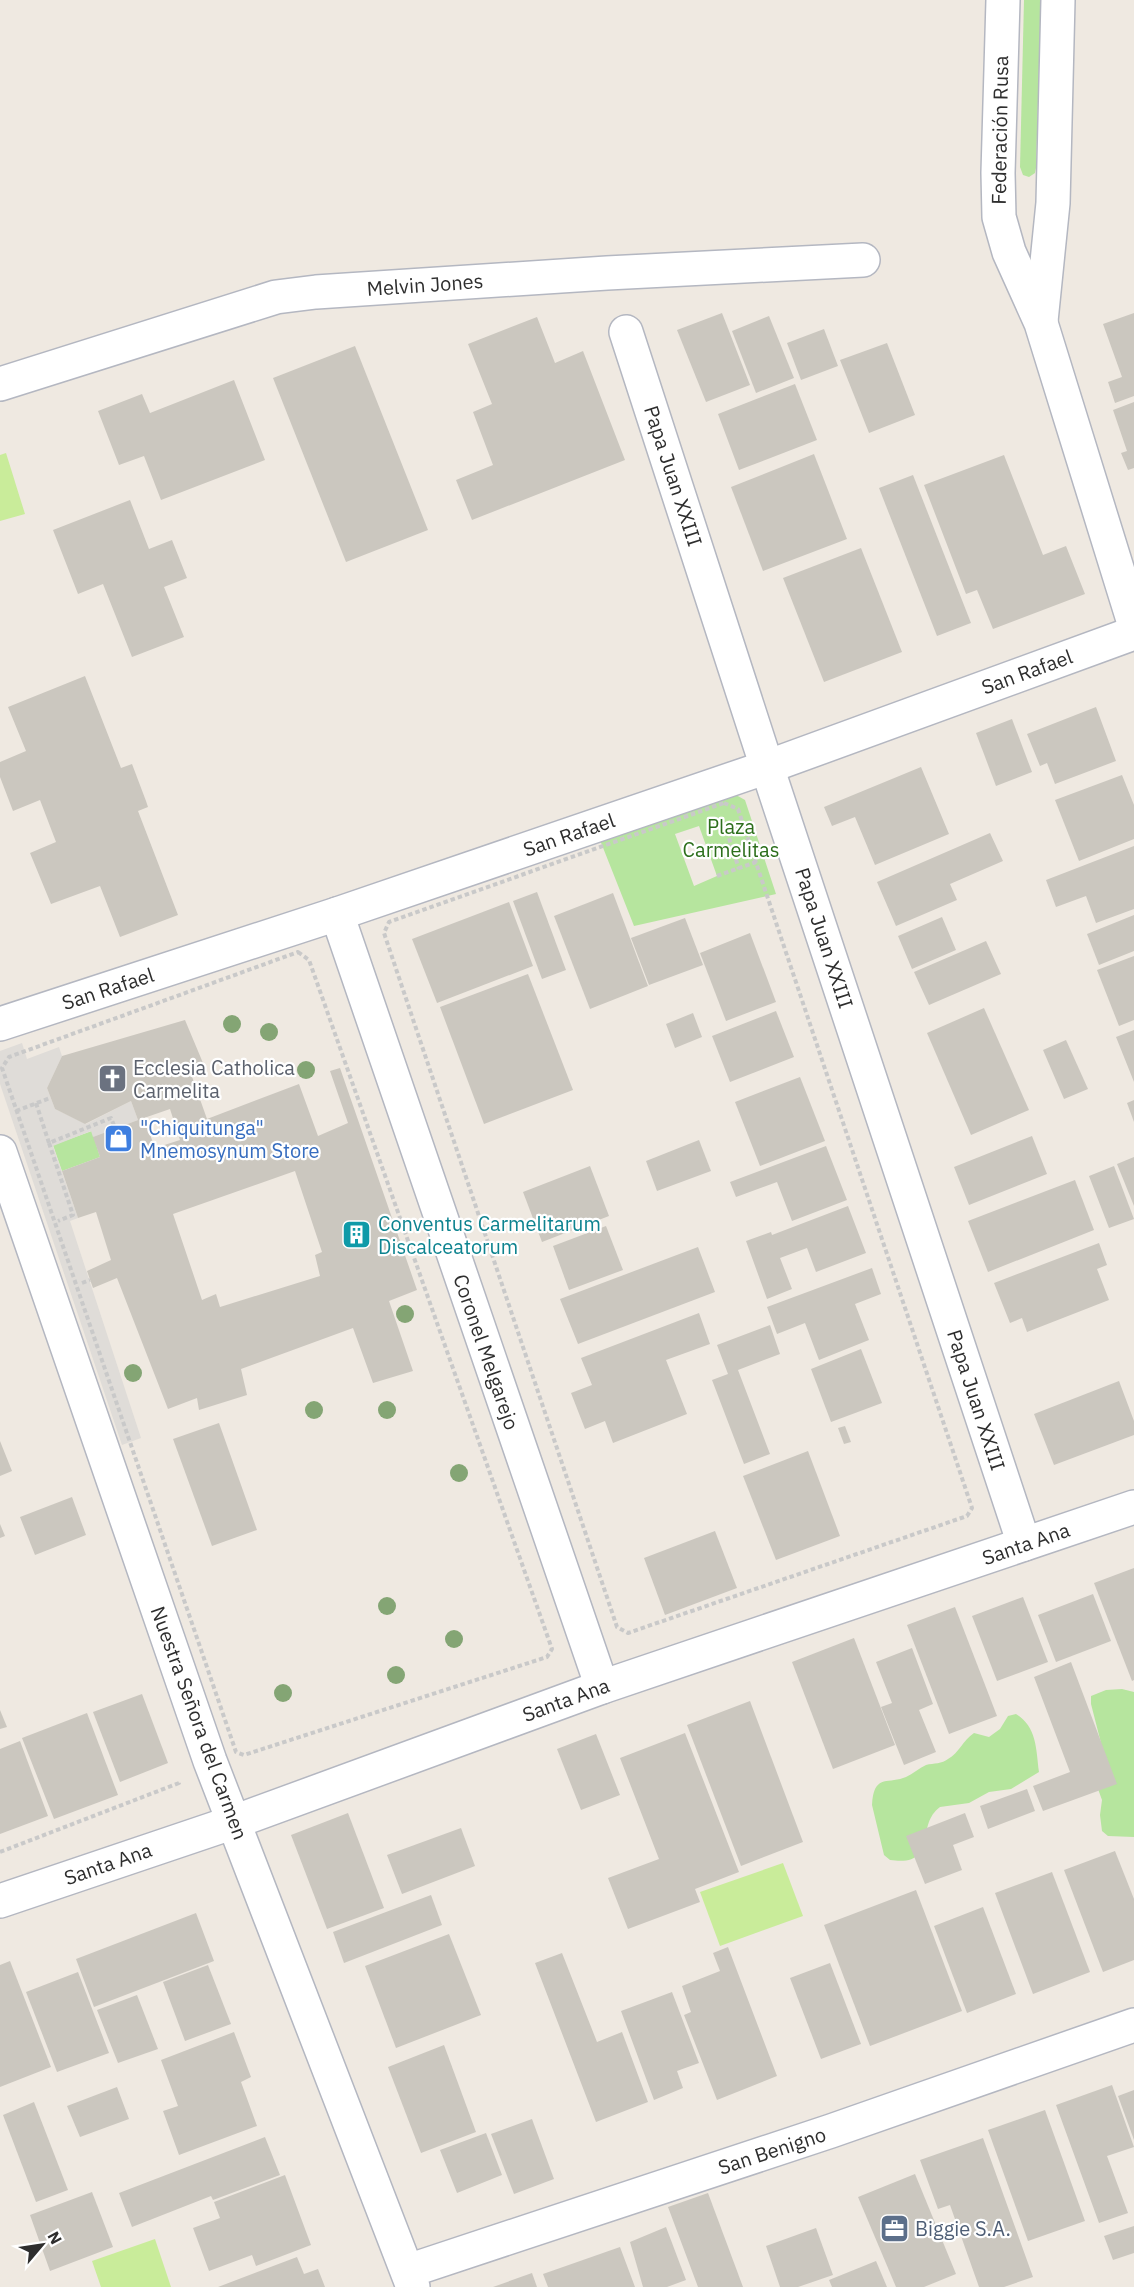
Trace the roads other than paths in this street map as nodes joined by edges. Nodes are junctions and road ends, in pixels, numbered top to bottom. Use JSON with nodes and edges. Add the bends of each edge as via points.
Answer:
{"nodes":[{"id":1,"x":1003,"y":0,"type":"edge"},
{"id":2,"x":1058,"y":0,"type":"edge"},
{"id":3,"x":863,"y":260,"type":"dead end"},
{"id":4,"x":1041,"y":323,"type":"junction"},
{"id":5,"x":626,"y":332,"type":"dead end"},
{"id":6,"x":0,"y":384,"type":"edge"},
{"id":7,"x":1134,"y":623,"type":"edge"},
{"id":8,"x":1134,"y":633,"type":"edge"},
{"id":9,"x":767,"y":767,"type":"junction"},
{"id":10,"x":337,"y":914,"type":"junction"},
{"id":11,"x":0,"y":1024,"type":"edge"},
{"id":12,"x":0,"y":1152,"type":"edge"},
{"id":13,"x":1134,"y":1507,"type":"edge"},
{"id":14,"x":1024,"y":1544,"type":"junction"},
{"id":15,"x":602,"y":1687,"type":"junction"},
{"id":16,"x":234,"y":1822,"type":"junction"},
{"id":17,"x":0,"y":1901,"type":"edge"},
{"id":18,"x":1134,"y":2025,"type":"edge"},
{"id":19,"x":410,"y":2279,"type":"edge"}],
"edges":[{"from":1,"to":4,"type":"street","name":"Federación Rusa","via":[[999,217]]},
{"from":2,"to":4,"type":"street","name":"Federación Rusa","via":[[1053,203]]},
{"from":3,"to":6,"type":"street","name":"Melvin Jones","via":[[607,273],[276,297]]},
{"from":4,"to":7,"type":"street","name":"Federación Rusa"},
{"from":5,"to":9,"type":"street","name":"Papa Juan XXIII"},
{"from":8,"to":9,"type":"street","name":"San Rafael"},
{"from":9,"to":10,"type":"street","name":"San Rafael"},
{"from":9,"to":14,"type":"street","name":"Papa Juan XXIII"},
{"from":10,"to":11,"type":"street","name":"San Rafael"},
{"from":10,"to":15,"type":"street","name":"Coronel Melgarejo"},
{"from":12,"to":16,"type":"street","name":"Nuestra Señora del Carmen"},
{"from":13,"to":14,"type":"street","name":"Santa Ana"},
{"from":14,"to":15,"type":"street","name":"Santa Ana"},
{"from":15,"to":16,"type":"street","name":"Santa Ana"},
{"from":16,"to":17,"type":"street","name":"Santa Ana"},
{"from":16,"to":19,"type":"street","name":"Nuestra Señora del Carmen"},
{"from":18,"to":19,"type":"street","name":"San Benigno"}]}
